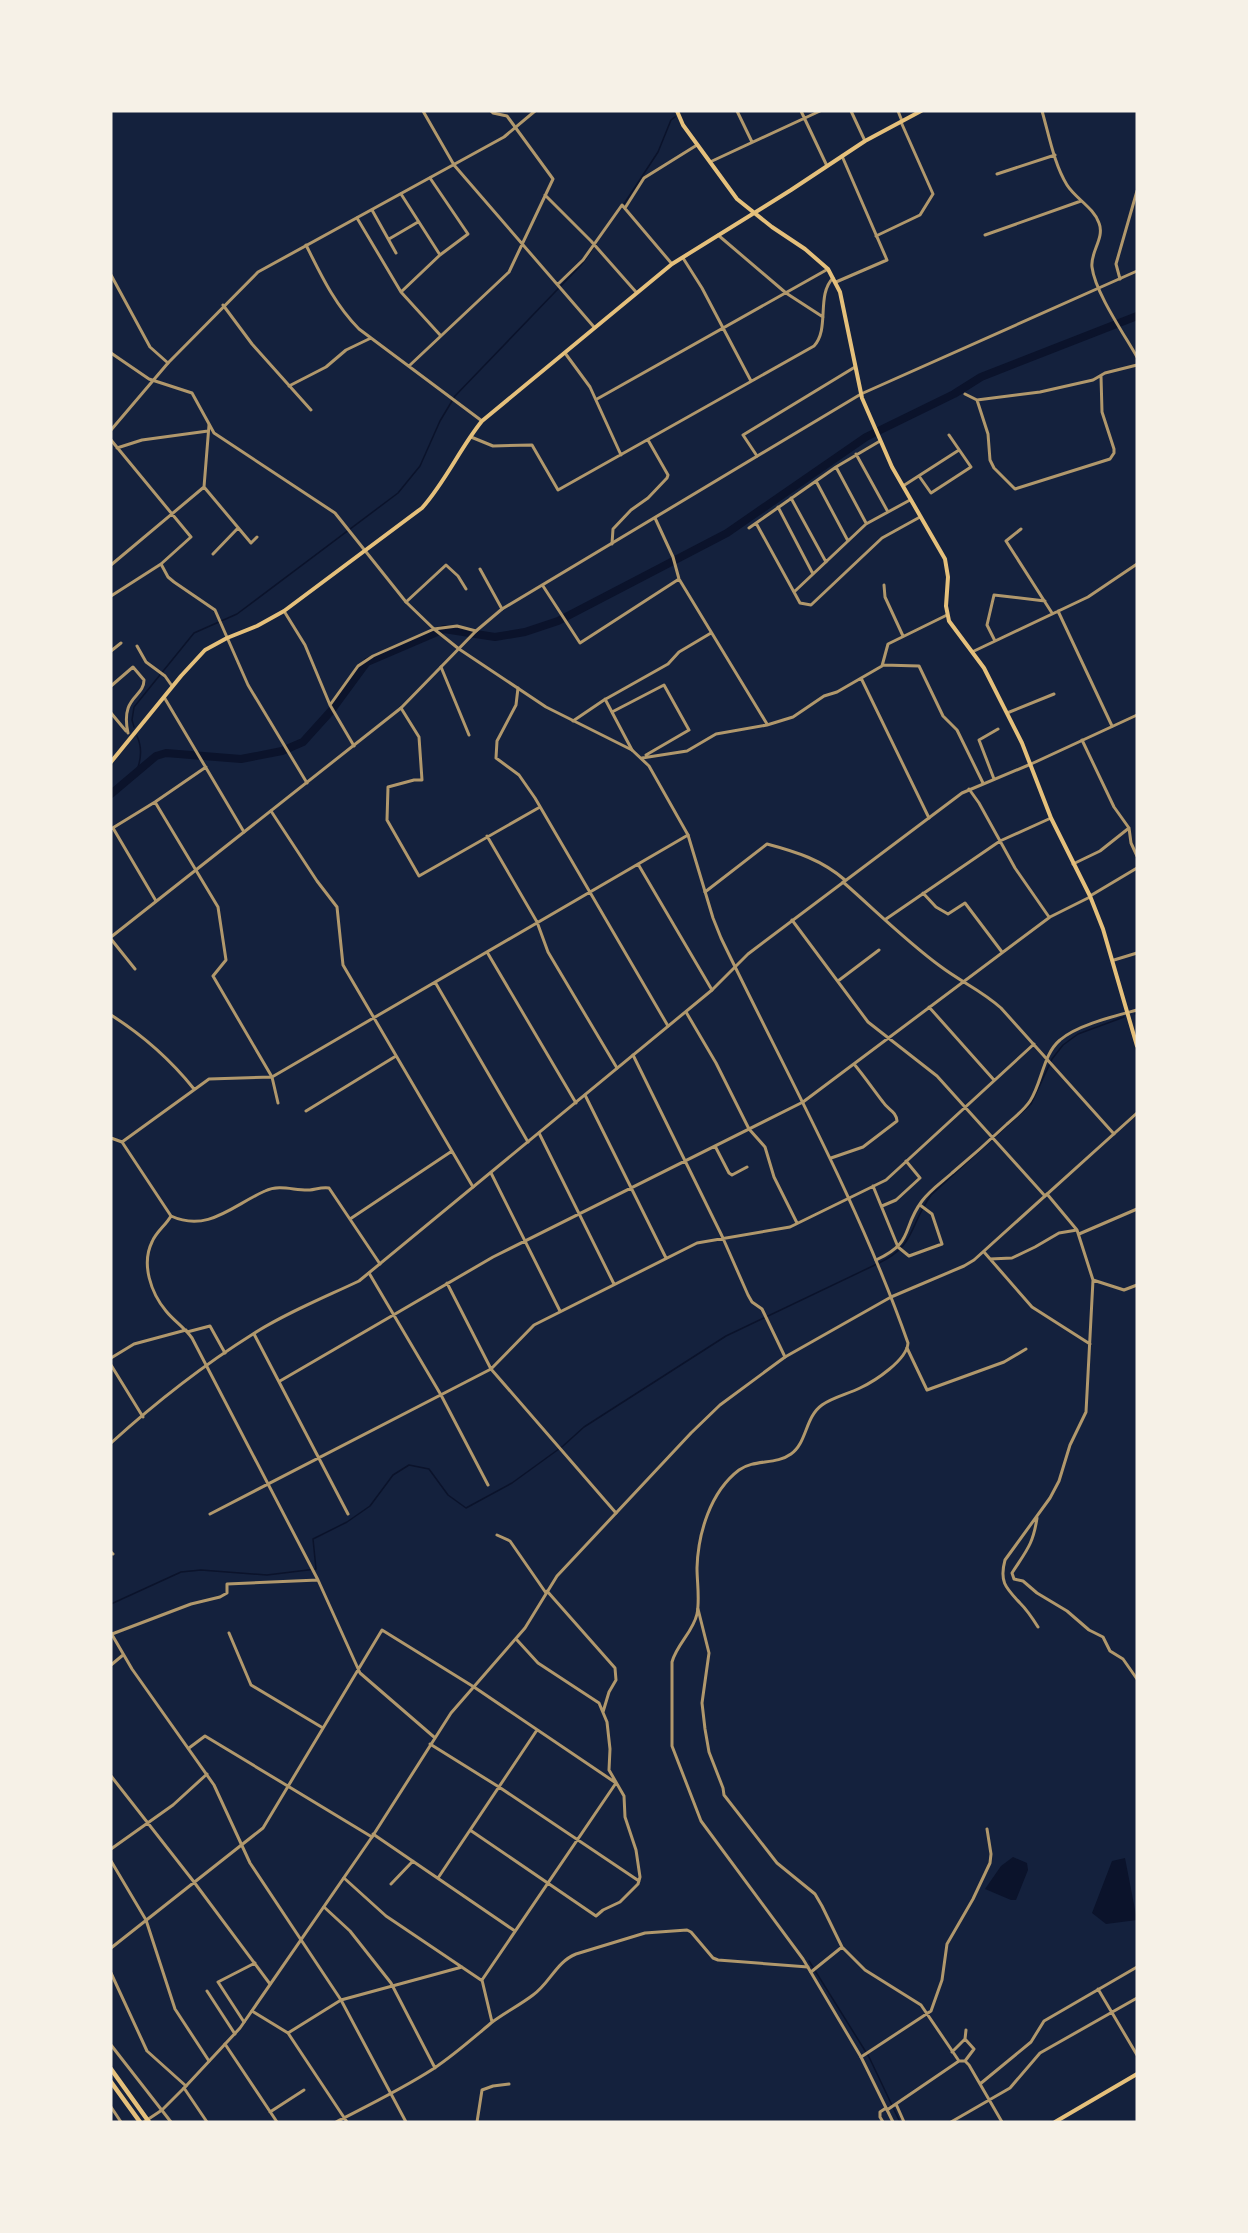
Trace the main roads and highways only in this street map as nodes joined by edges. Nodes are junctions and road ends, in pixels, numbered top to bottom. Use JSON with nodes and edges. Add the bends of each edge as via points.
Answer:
{"nodes":[{"id":1,"x":676,"y":111,"type":"edge"},
{"id":2,"x":921,"y":111,"type":"edge"},
{"id":3,"x":753,"y":213,"type":"junction"},
{"id":4,"x":111,"y":762,"type":"edge"},
{"id":5,"x":1137,"y":1046,"type":"edge"},
{"id":6,"x":111,"y":2069,"type":"edge"},
{"id":7,"x":1137,"y":2074,"type":"edge"},
{"id":8,"x":111,"y":2082,"type":"edge"},
{"id":9,"x":142,"y":2122,"type":"edge"},
{"id":10,"x":149,"y":2122,"type":"edge"},
{"id":11,"x":1055,"y":2122,"type":"edge"}],
"edges":[{"from":1,"to":3,"type":"main road","via":[[696,145],[737,199]]},
{"from":2,"to":3,"type":"main road","via":[[865,141]]},
{"from":3,"to":4,"type":"main road","via":[[682,256],[482,421],[437,491],[422,507],[284,611],[205,650]]},
{"from":3,"to":5,"type":"main road","via":[[805,249],[835,280],[861,394],[874,428],[902,486],[945,559],[947,615],[984,668],[1007,713],[1051,818],[1090,897],[1114,960]]},
{"from":6,"to":10,"type":"highway"},
{"from":7,"to":11,"type":"main road"},
{"from":8,"to":9,"type":"highway"}]}
